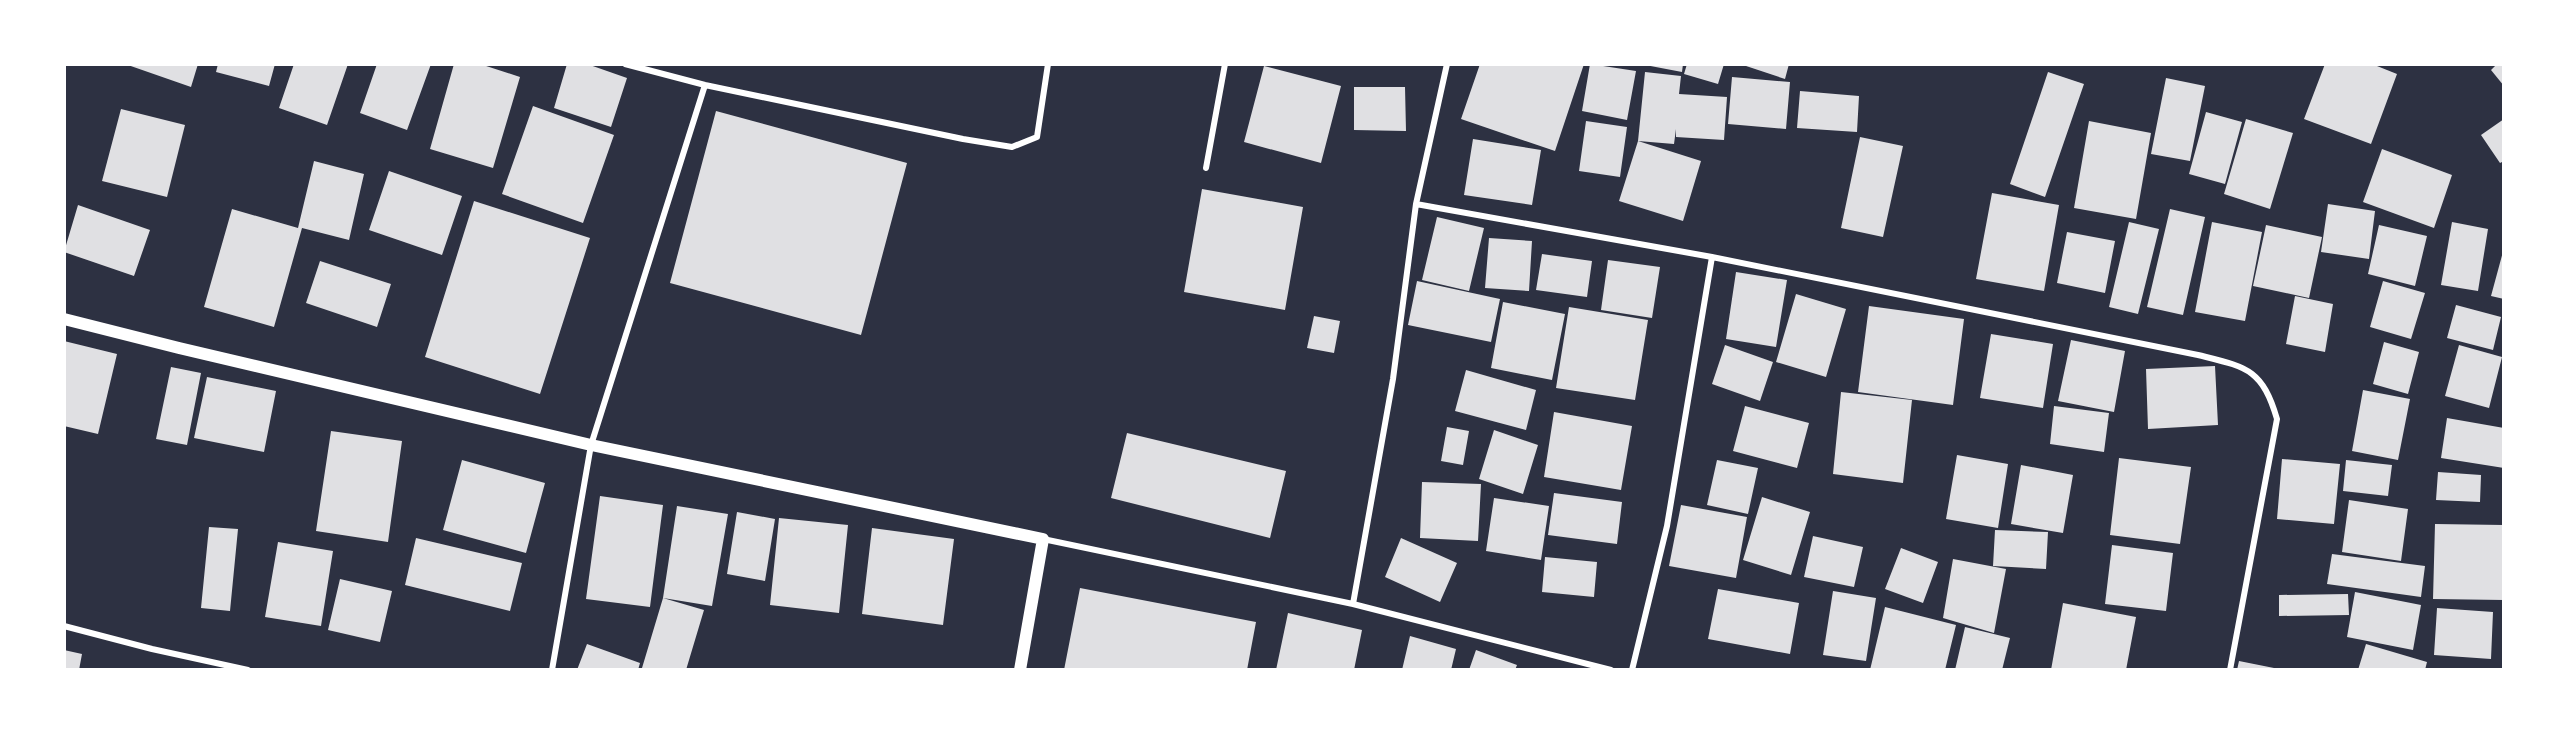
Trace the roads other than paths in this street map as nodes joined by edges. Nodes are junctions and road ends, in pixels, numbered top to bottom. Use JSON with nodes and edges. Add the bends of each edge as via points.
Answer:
{"nodes":[{"id":1,"x":625,"y":64,"type":"edge"},
{"id":2,"x":1048,"y":64,"type":"edge"},
{"id":3,"x":1225,"y":64,"type":"edge"},
{"id":4,"x":1447,"y":64,"type":"edge"},
{"id":5,"x":705,"y":85,"type":"junction"},
{"id":6,"x":1206,"y":168,"type":"dead end"},
{"id":7,"x":1416,"y":204,"type":"junction"},
{"id":8,"x":1712,"y":257,"type":"junction"},
{"id":9,"x":64,"y":319,"type":"edge"},
{"id":10,"x":591,"y":445,"type":"junction"},
{"id":11,"x":1043,"y":539,"type":"junction"},
{"id":12,"x":1353,"y":604,"type":"junction"},
{"id":13,"x":64,"y":626,"type":"edge"},
{"id":14,"x":248,"y":669,"type":"edge"},
{"id":15,"x":552,"y":669,"type":"edge"},
{"id":16,"x":1020,"y":669,"type":"edge"},
{"id":17,"x":1611,"y":669,"type":"edge"},
{"id":18,"x":1632,"y":669,"type":"edge"},
{"id":19,"x":2230,"y":669,"type":"edge"}],
"edges":[{"from":1,"to":5,"type":"street"},
{"from":2,"to":5,"type":"street","via":[[1037,137],[1012,147]]},
{"from":3,"to":6,"type":"street"},
{"from":4,"to":7,"type":"street"},
{"from":5,"to":10,"type":"street"},
{"from":7,"to":8,"type":"street"},
{"from":7,"to":12,"type":"street","via":[[1393,379]]},
{"from":8,"to":18,"type":"street","via":[[1667,526]]},
{"from":8,"to":19,"type":"street","via":[[2198,355],[2239,366],[2256,378],[2269,393],[2277,419]]},
{"from":9,"to":10,"type":"main road"},
{"from":10,"to":11,"type":"main road"},
{"from":10,"to":15,"type":"street"},
{"from":11,"to":12,"type":"street"},
{"from":11,"to":16,"type":"main road"},
{"from":12,"to":17,"type":"street"},
{"from":13,"to":14,"type":"street"}]}
